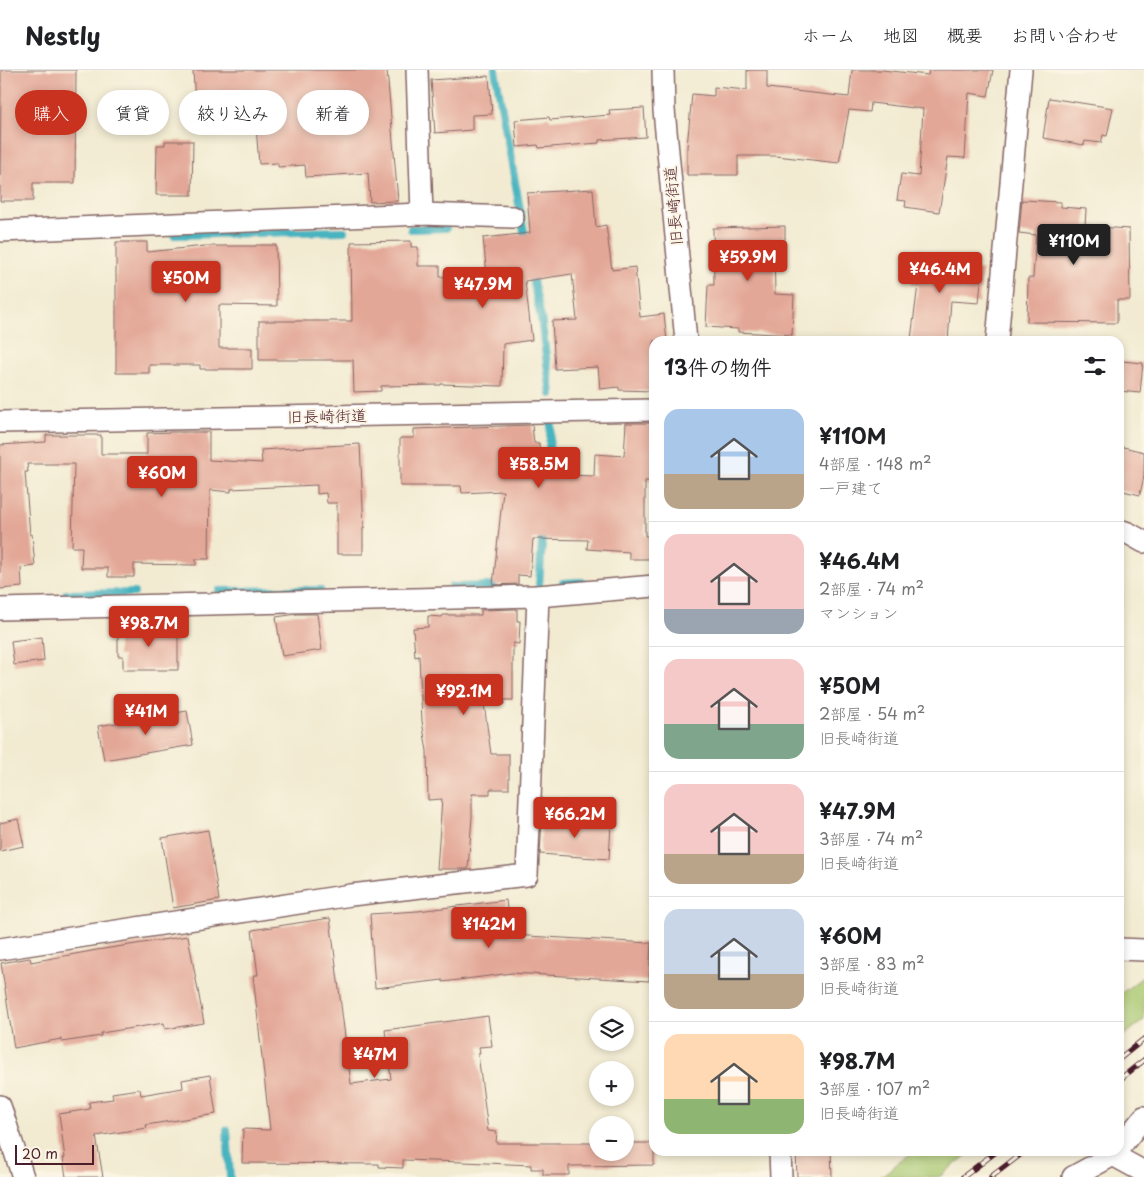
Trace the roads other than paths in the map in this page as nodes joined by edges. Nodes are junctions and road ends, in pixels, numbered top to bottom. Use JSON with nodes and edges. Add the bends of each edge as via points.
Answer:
{"nodes":[{"id":1,"x":416,"y":70,"type":"edge"},
{"id":2,"x":663,"y":70,"type":"edge"},
{"id":3,"x":1021,"y":70,"type":"edge"},
{"id":4,"x":422,"y":214,"type":"junction"},
{"id":5,"x":513,"y":216,"type":"dead end"},
{"id":6,"x":0,"y":231,"type":"edge"},
{"id":7,"x":686,"y":336,"type":"edge"},
{"id":8,"x":997,"y":336,"type":"edge"},
{"id":9,"x":649,"y":410,"type":"edge"},
{"id":10,"x":0,"y":422,"type":"edge"},
{"id":11,"x":1124,"y":531,"type":"edge"},
{"id":12,"x":1144,"y":542,"type":"edge"},
{"id":13,"x":649,"y":586,"type":"edge"},
{"id":14,"x":538,"y":596,"type":"junction"},
{"id":15,"x":0,"y":609,"type":"edge"},
{"id":16,"x":0,"y":949,"type":"edge"},
{"id":17,"x":1124,"y":949,"type":"edge"},
{"id":18,"x":1144,"y":950,"type":"edge"},
{"id":19,"x":0,"y":1106,"type":"edge"},
{"id":20,"x":1144,"y":1117,"type":"edge"},
{"id":21,"x":1124,"y":1142,"type":"edge"},
{"id":22,"x":780,"y":1156,"type":"edge"},
{"id":23,"x":1109,"y":1156,"type":"edge"},
{"id":24,"x":1121,"y":1156,"type":"edge"},
{"id":25,"x":1141,"y":1173,"type":"edge"},
{"id":26,"x":23,"y":1177,"type":"edge"},
{"id":27,"x":780,"y":1177,"type":"edge"},
{"id":28,"x":1073,"y":1177,"type":"edge"}],
"edges":[{"from":1,"to":4,"type":"street"},
{"from":2,"to":7,"type":"street","name":"旧長崎街道"},
{"from":3,"to":8,"type":"street"},
{"from":4,"to":5,"type":"street"},
{"from":4,"to":6,"type":"street"},
{"from":9,"to":10,"type":"street","name":"旧長崎街道"},
{"from":11,"to":12,"type":"street"},
{"from":13,"to":14,"type":"street"},
{"from":14,"to":15,"type":"street"},
{"from":14,"to":16,"type":"street","via":[[527,875],[351,895]]},
{"from":17,"to":18,"type":"street"},
{"from":19,"to":26,"type":"street"},
{"from":20,"to":21,"type":"street"},
{"from":22,"to":27,"type":"street"},
{"from":23,"to":28,"type":"street"},
{"from":24,"to":25,"type":"street"}]}
